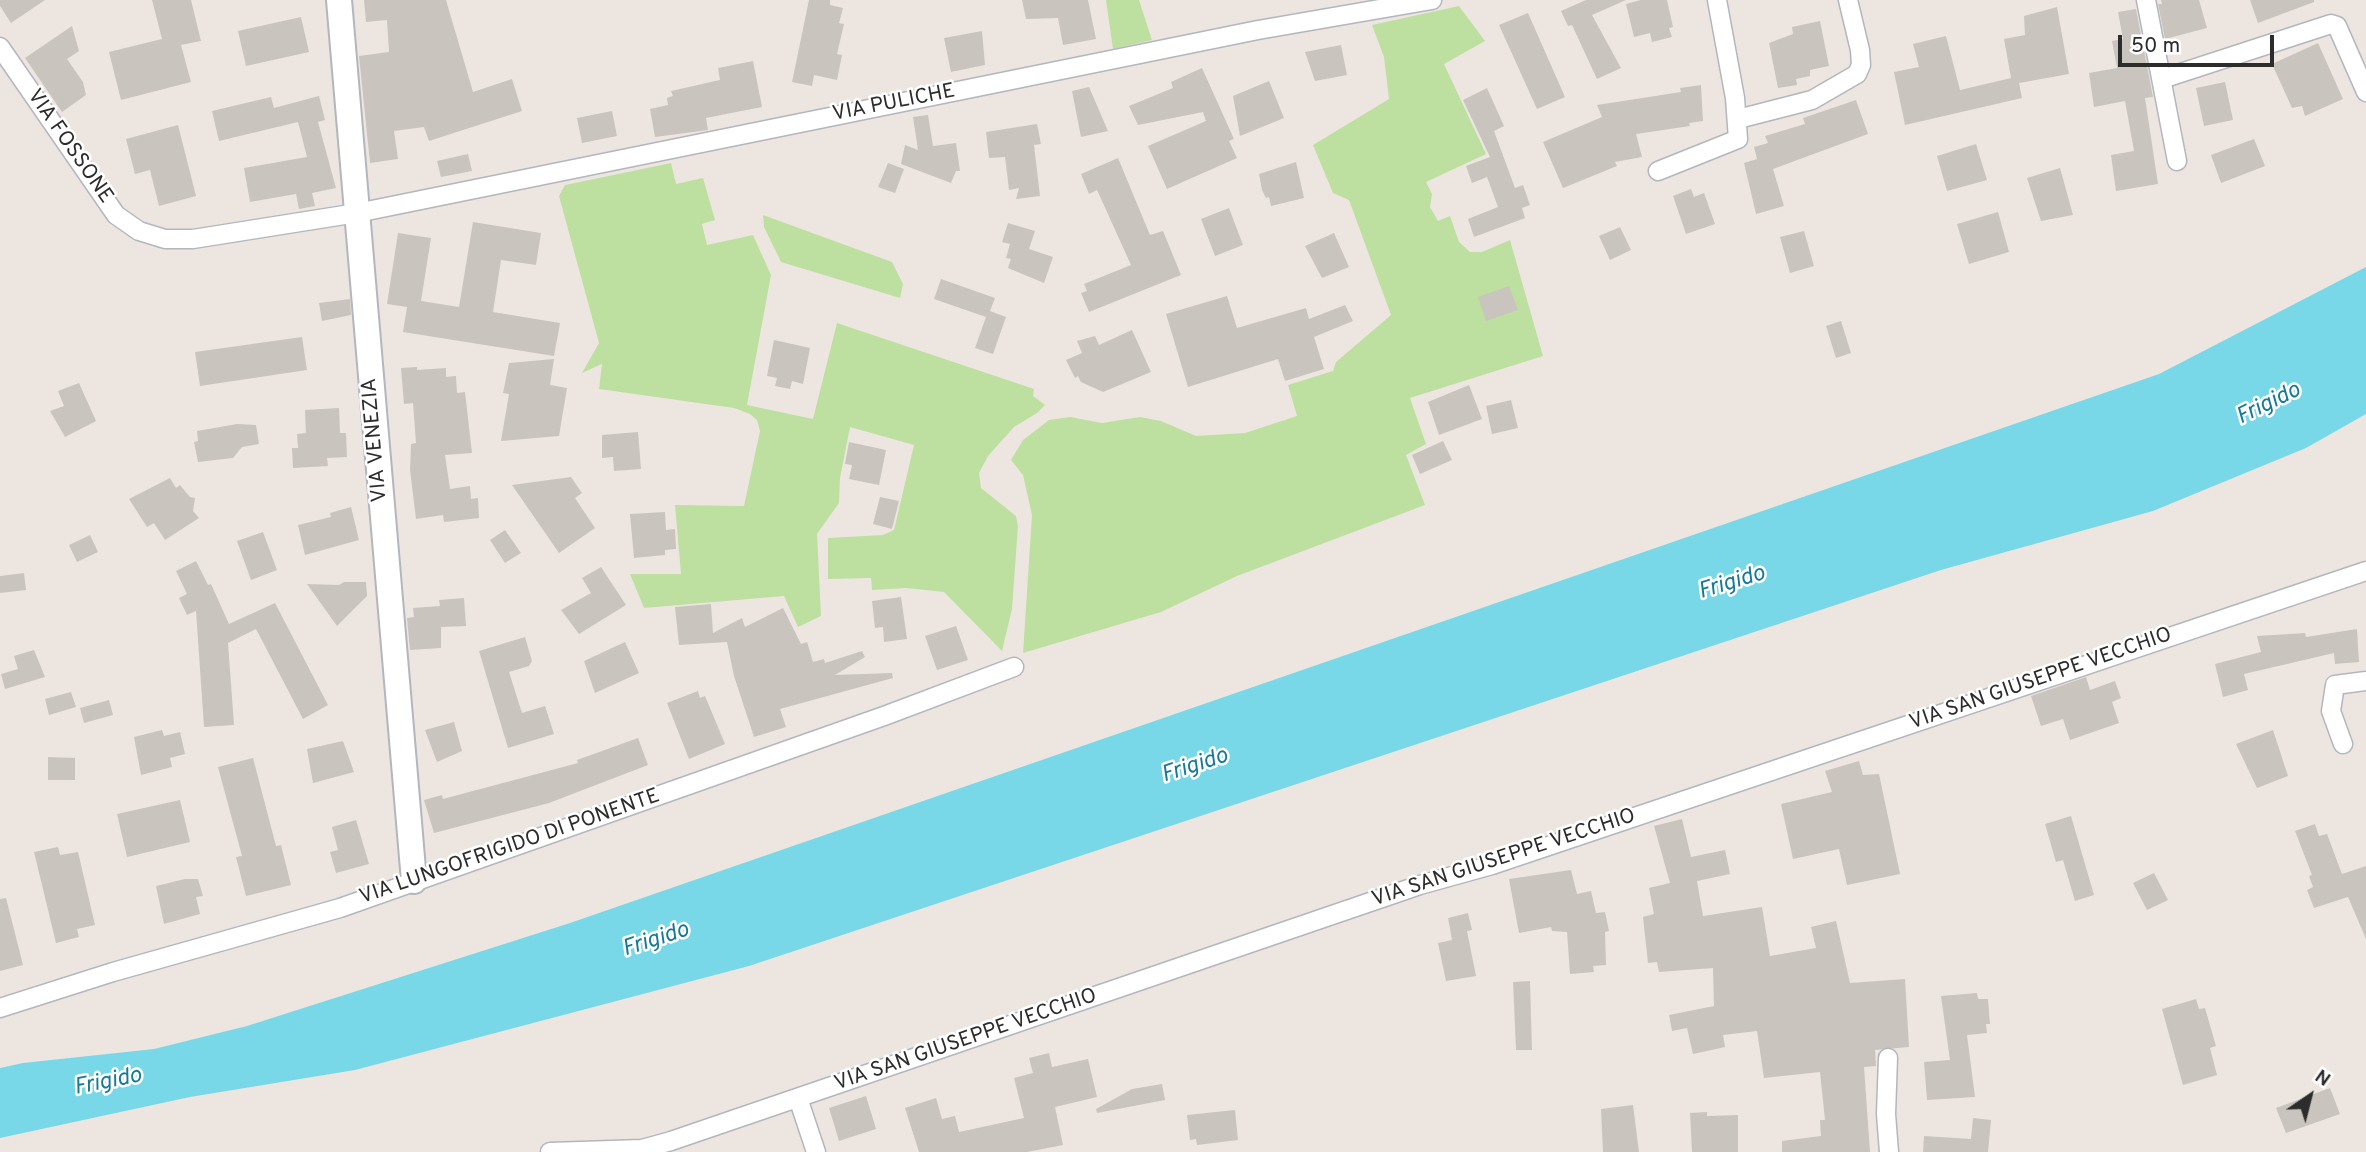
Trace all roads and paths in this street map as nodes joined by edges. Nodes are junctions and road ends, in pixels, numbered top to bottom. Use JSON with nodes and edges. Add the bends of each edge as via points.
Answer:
{"nodes":[{"id":1,"x":339,"y":0,"type":"edge"},
{"id":2,"x":1432,"y":0,"type":"edge"},
{"id":3,"x":1717,"y":0,"type":"edge"},
{"id":4,"x":1848,"y":0,"type":"edge"},
{"id":5,"x":2146,"y":0,"type":"edge"},
{"id":6,"x":0,"y":47,"type":"edge"},
{"id":7,"x":2162,"y":79,"type":"junction"},
{"id":8,"x":2366,"y":92,"type":"edge"},
{"id":9,"x":1738,"y":119,"type":"junction"},
{"id":10,"x":2177,"y":161,"type":"dead end"},
{"id":11,"x":1658,"y":171,"type":"dead end"},
{"id":12,"x":357,"y":213,"type":"junction"},
{"id":13,"x":2366,"y":571,"type":"edge"},
{"id":14,"x":1014,"y":667,"type":"dead end"},
{"id":15,"x":2366,"y":681,"type":"edge"},
{"id":16,"x":2343,"y":744,"type":"dead end"},
{"id":17,"x":415,"y":881,"type":"junction"},
{"id":18,"x":0,"y":1008,"type":"edge"},
{"id":19,"x":1888,"y":1058,"type":"dead end"},
{"id":20,"x":797,"y":1098,"type":"junction"},
{"id":21,"x":550,"y":1152,"type":"edge"},
{"id":22,"x":816,"y":1152,"type":"edge"},
{"id":23,"x":1889,"y":1152,"type":"edge"}],
"edges":[{"from":1,"to":12,"type":"street","name":"VIA VENEZIA"},
{"from":2,"to":12,"type":"street","name":"VIA PULICHE","via":[[1258,30]]},
{"from":3,"to":9,"type":"street"},
{"from":4,"to":9,"type":"street","via":[[1860,50],[1857,74],[1812,100]]},
{"from":5,"to":7,"type":"street"},
{"from":6,"to":12,"type":"street","name":"VIA FOSSONE","via":[[99,193],[116,215],[139,231],[166,239],[193,239]]},
{"from":7,"to":8,"type":"street","via":[[2331,24],[2337,26]]},
{"from":7,"to":10,"type":"street"},
{"from":9,"to":11,"type":"street","via":[[1738,139]]},
{"from":12,"to":17,"type":"street","name":"VIA VENEZIA"},
{"from":13,"to":20,"type":"street","name":"VIA SAN GIUSEPPE VECCHIO"},
{"from":14,"to":17,"type":"street","name":"VIA LUNGOFRIGIDO DI PONENTE"},
{"from":15,"to":16,"type":"street","via":[[2335,684],[2331,711]]},
{"from":17,"to":18,"type":"street","name":"VIA LUNGOFRIGIDO DI PONENTE","via":[[340,908]]},
{"from":19,"to":23,"type":"street"},
{"from":20,"to":21,"type":"street","name":"VIA SAN GIUSEPPE VECCHIO","via":[[642,1149]]},
{"from":20,"to":22,"type":"street"}]}
